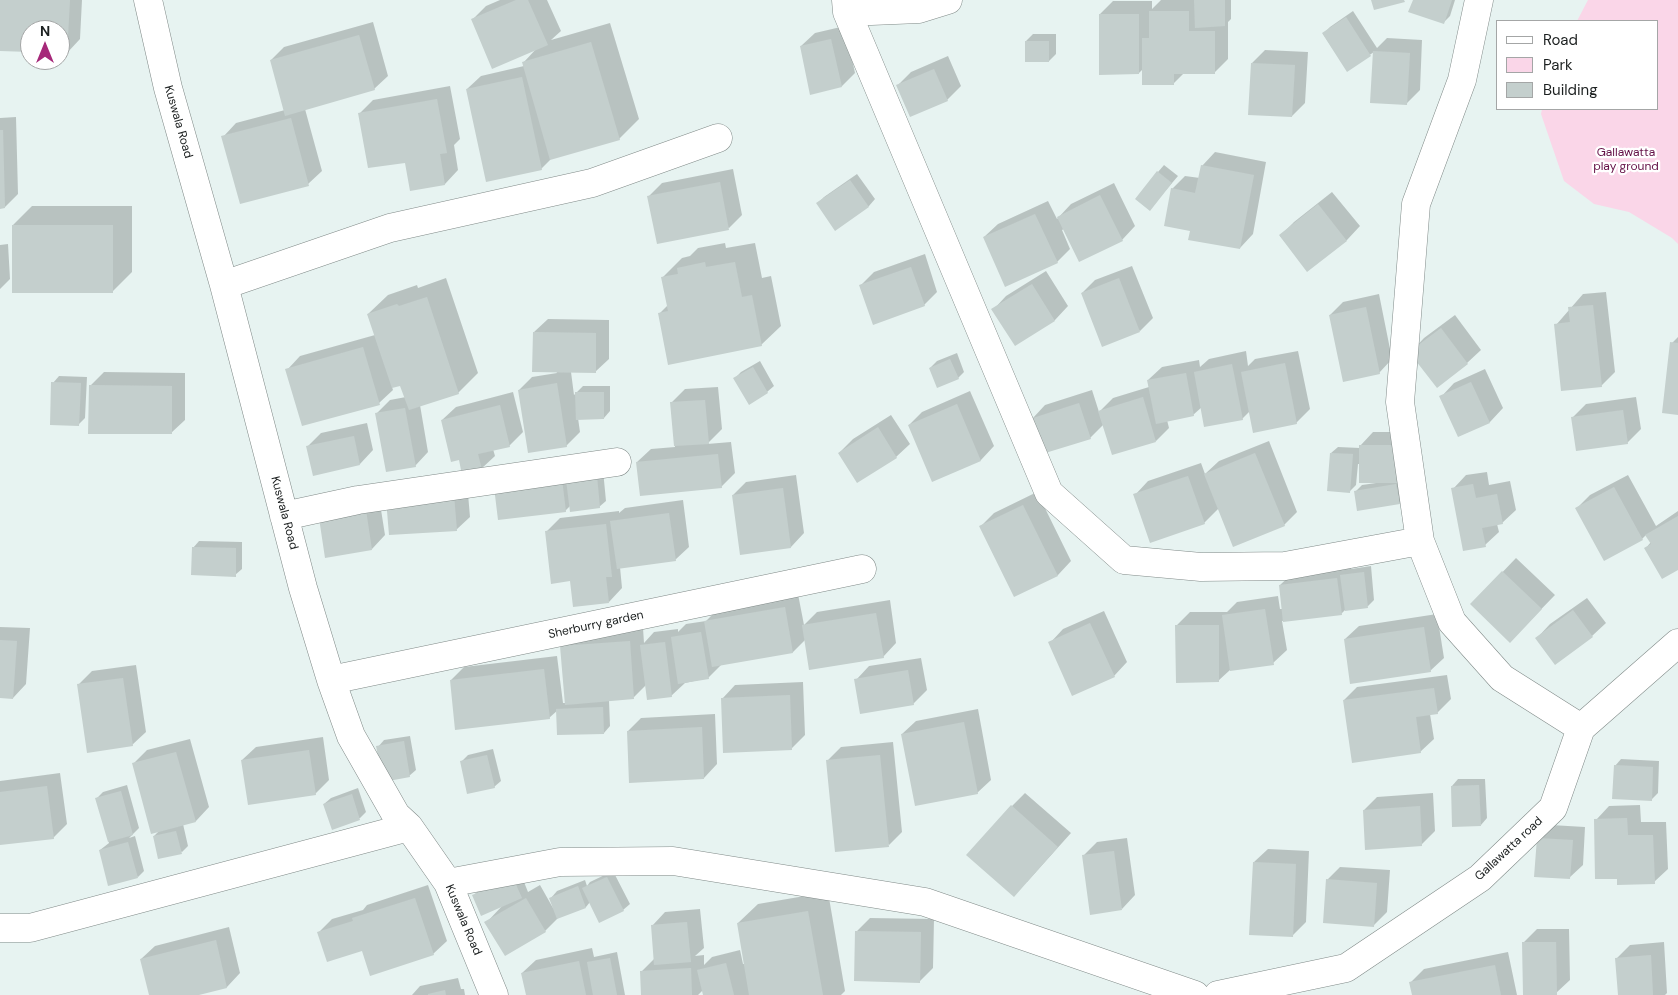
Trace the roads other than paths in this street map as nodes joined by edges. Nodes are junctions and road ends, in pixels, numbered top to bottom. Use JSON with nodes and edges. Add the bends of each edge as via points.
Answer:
{"nodes":[{"id":1,"x":148,"y":0,"type":"edge"},
{"id":2,"x":948,"y":0,"type":"edge"},
{"id":3,"x":1479,"y":0,"type":"edge"},
{"id":4,"x":846,"y":6,"type":"edge"},
{"id":5,"x":718,"y":138,"type":"dead end"},
{"id":6,"x":224,"y":285,"type":"junction"},
{"id":7,"x":617,"y":462,"type":"dead end"},
{"id":8,"x":284,"y":516,"type":"junction"},
{"id":9,"x":1420,"y":541,"type":"junction"},
{"id":10,"x":862,"y":570,"type":"dead end"},
{"id":11,"x":1678,"y":644,"type":"edge"},
{"id":12,"x":330,"y":680,"type":"junction"},
{"id":13,"x":1581,"y":728,"type":"junction"},
{"id":14,"x":408,"y":827,"type":"junction"},
{"id":15,"x":448,"y":883,"type":"junction"},
{"id":16,"x":0,"y":928,"type":"edge"},
{"id":17,"x":494,"y":995,"type":"edge"},
{"id":18,"x":1195,"y":995,"type":"edge"},
{"id":19,"x":1218,"y":995,"type":"edge"}],
"edges":[{"from":1,"to":6,"type":"street","name":"Kuswala Road","via":[[168,88]]},
{"from":2,"to":4,"type":"street","via":[[919,9]]},
{"from":3,"to":9,"type":"street","via":[[1462,80],[1416,204],[1400,402]]},
{"from":4,"to":9,"type":"street","via":[[1049,493],[1124,560],[1201,566],[1285,566]]},
{"from":5,"to":6,"type":"street","via":[[592,183],[390,228]]},
{"from":6,"to":8,"type":"street","name":"Kuswala Road"},
{"from":7,"to":8,"type":"street","via":[[358,500]]},
{"from":8,"to":12,"type":"street","name":"Kuswala Road"},
{"from":9,"to":13,"type":"street","via":[[1452,622],[1502,678]]},
{"from":10,"to":12,"type":"street","name":"Sherburry garden"},
{"from":11,"to":13,"type":"street","name":"Gallawatta road"},
{"from":12,"to":14,"type":"street","name":"Kuswala Road","via":[[351,736],[396,816]]},
{"from":13,"to":19,"type":"street","name":"Gallawatta road","via":[[1553,808],[1480,878],[1346,968]]},
{"from":14,"to":15,"type":"street","name":"Kuswala Road"},
{"from":14,"to":16,"type":"street","via":[[30,928]]},
{"from":15,"to":17,"type":"street","name":"Kuswala Road"},
{"from":15,"to":18,"type":"street","via":[[560,862],[673,861],[925,902]]}]}
